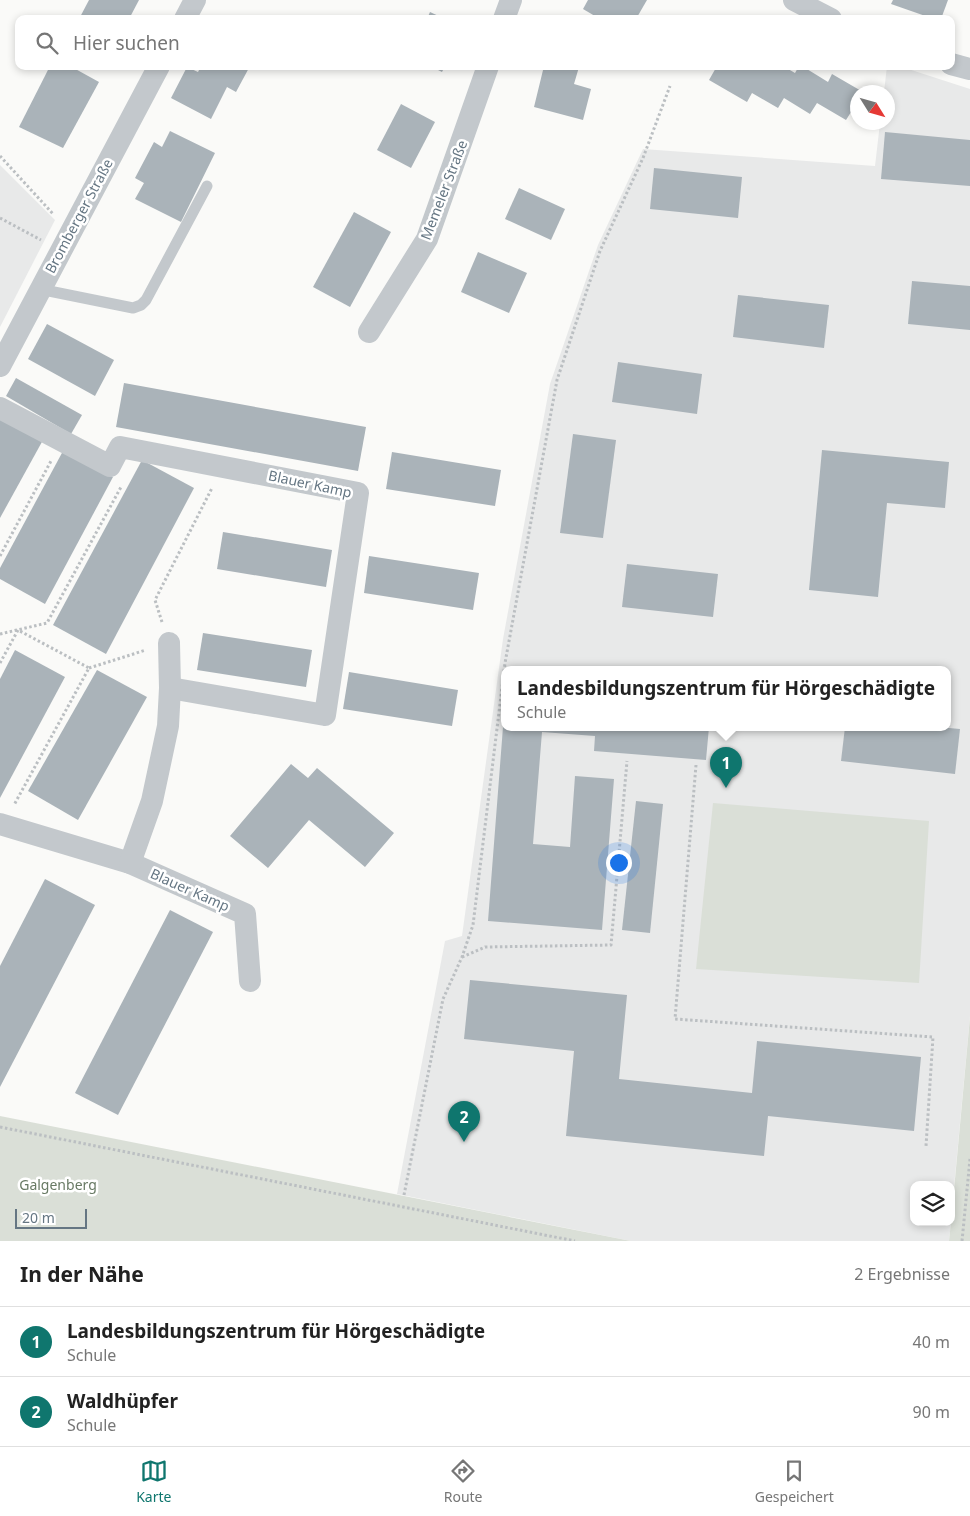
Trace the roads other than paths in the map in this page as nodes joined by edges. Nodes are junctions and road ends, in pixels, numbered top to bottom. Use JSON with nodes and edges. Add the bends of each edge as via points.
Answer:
{"nodes":[{"id":1,"x":195,"y":0,"type":"edge"},
{"id":2,"x":511,"y":0,"type":"edge"},
{"id":3,"x":794,"y":0,"type":"edge"},
{"id":4,"x":187,"y":15,"type":"edge"},
{"id":5,"x":505,"y":15,"type":"edge"},
{"id":6,"x":823,"y":15,"type":"edge"},
{"id":7,"x":955,"y":65,"type":"edge"},
{"id":8,"x":970,"y":69,"type":"edge"},
{"id":9,"x":157,"y":70,"type":"edge"},
{"id":10,"x":487,"y":70,"type":"edge"},
{"id":11,"x":207,"y":186,"type":"dead end"},
{"id":12,"x":42,"y":287,"type":"junction"},
{"id":13,"x":369,"y":332,"type":"dead end"},
{"id":14,"x":0,"y":366,"type":"edge"},
{"id":15,"x":0,"y":408,"type":"edge"},
{"id":16,"x":169,"y":643,"type":"road end"},
{"id":17,"x":170,"y":688,"type":"junction"},
{"id":18,"x":2,"y":825,"type":"edge"},
{"id":19,"x":130,"y":864,"type":"junction"},
{"id":20,"x":250,"y":980,"type":"dead end"}],
"edges":[{"from":1,"to":4,"type":"street"},
{"from":2,"to":5,"type":"street"},
{"from":3,"to":6,"type":"street"},
{"from":7,"to":8,"type":"street"},
{"from":9,"to":12,"type":"street","name":"Bromberger Straße"},
{"from":10,"to":13,"type":"street","name":"Memeler Straße","via":[[427,239]]},
{"from":11,"to":12,"type":"lane","via":[[141,305],[133,308]]},
{"from":12,"to":14,"type":"street","name":"Bromberger Straße"},
{"from":15,"to":17,"type":"street","name":"Blauer Kamp","via":[[110,466],[120,447],[358,493],[325,715]]},
{"from":16,"to":17,"type":"street"},
{"from":17,"to":19,"type":"street","via":[[168,726],[152,801]]},
{"from":18,"to":19,"type":"street","name":"Blauer Kamp"},
{"from":19,"to":20,"type":"street","name":"Blauer Kamp","via":[[245,914]]}]}
